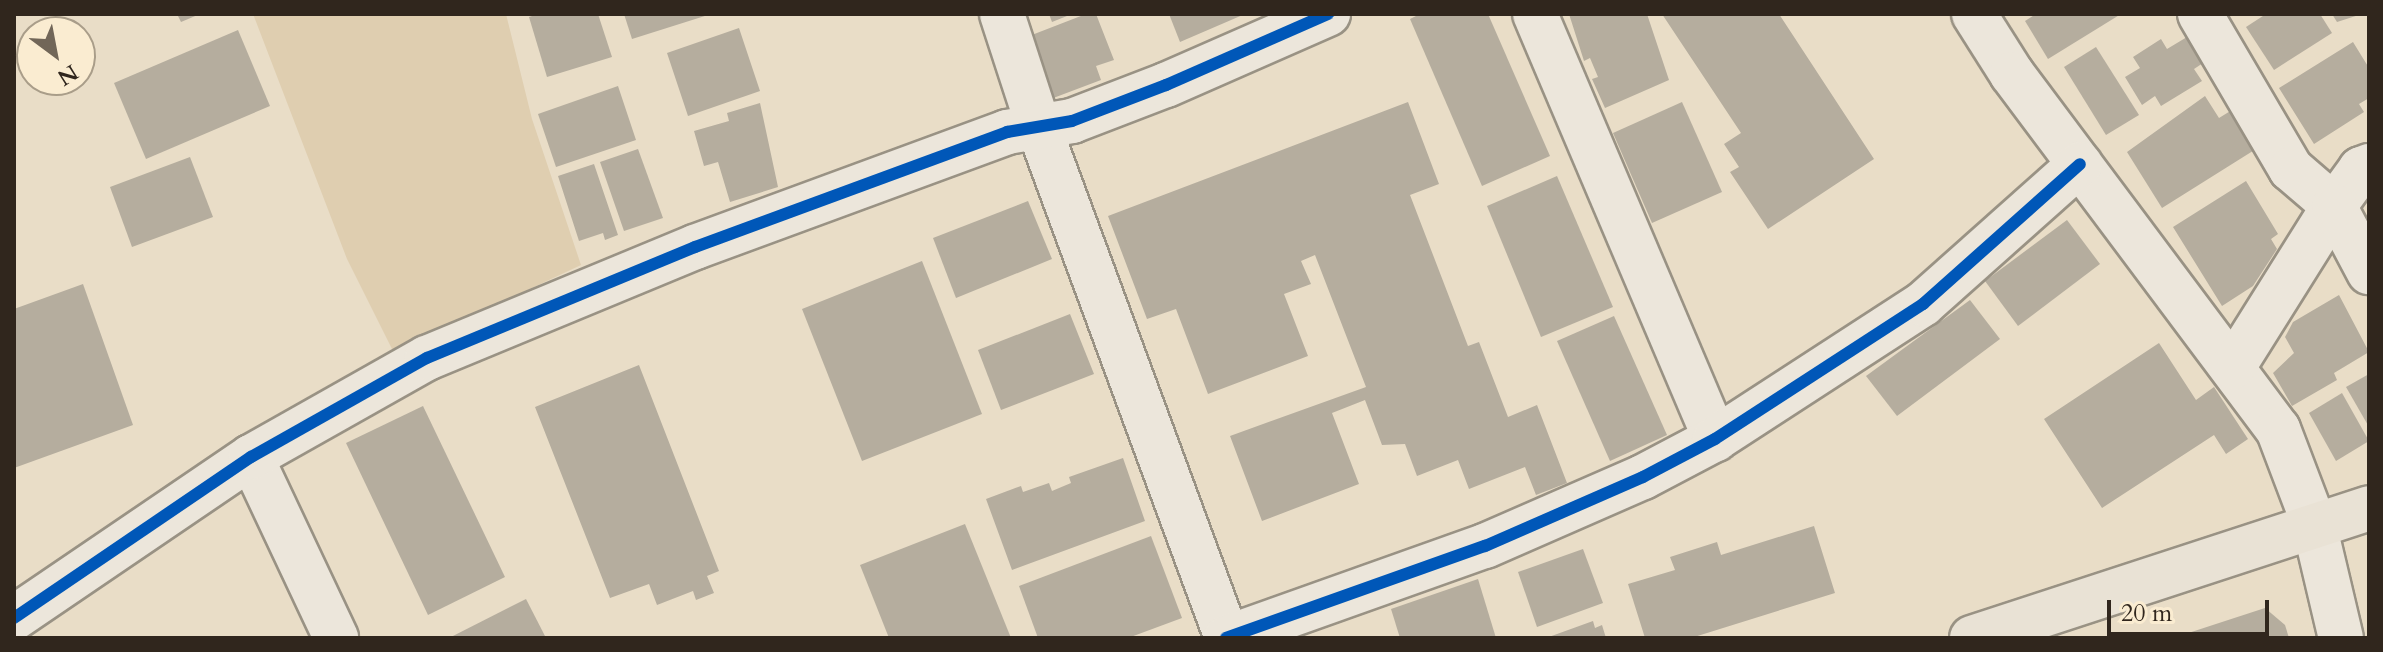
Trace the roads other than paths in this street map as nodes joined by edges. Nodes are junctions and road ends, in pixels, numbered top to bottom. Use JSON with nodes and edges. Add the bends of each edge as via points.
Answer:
{"nodes":[{"id":1,"x":1002,"y":14,"type":"edge"},
{"id":2,"x":1328,"y":14,"type":"edge"},
{"id":3,"x":1535,"y":14,"type":"edge"},
{"id":4,"x":1974,"y":14,"type":"edge"},
{"id":5,"x":2200,"y":14,"type":"edge"},
{"id":6,"x":1039,"y":128,"type":"junction"},
{"id":7,"x":2080,"y":164,"type":"junction"},
{"id":8,"x":2369,"y":166,"type":"edge"},
{"id":9,"x":2334,"y":206,"type":"junction"},
{"id":10,"x":2369,"y":272,"type":"edge"},
{"id":11,"x":2233,"y":367,"type":"junction"},
{"id":12,"x":1715,"y":439,"type":"junction"},
{"id":13,"x":251,"y":457,"type":"junction"},
{"id":14,"x":2369,"y":508,"type":"edge"},
{"id":15,"x":2314,"y":524,"type":"junction"},
{"id":16,"x":14,"y":618,"type":"edge"},
{"id":17,"x":336,"y":638,"type":"edge"},
{"id":18,"x":1227,"y":638,"type":"edge"},
{"id":19,"x":1972,"y":638,"type":"edge"},
{"id":20,"x":2341,"y":638,"type":"edge"}],
"edges":[{"from":1,"to":6,"type":"street"},
{"from":2,"to":6,"type":"street","via":[[1166,85]]},
{"from":3,"to":12,"type":"street"},
{"from":4,"to":7,"type":"street"},
{"from":5,"to":9,"type":"street","via":[[2291,169]]},
{"from":6,"to":13,"type":"street","via":[[1007,132],[709,241],[441,352]]},
{"from":6,"to":18,"type":"street"},
{"from":7,"to":11,"type":"street"},
{"from":7,"to":12,"type":"street","via":[[1923,304]]},
{"from":8,"to":9,"type":"street","via":[[2361,169]]},
{"from":9,"to":10,"type":"street"},
{"from":9,"to":11,"type":"street"},
{"from":11,"to":15,"type":"street","via":[[2278,429]]},
{"from":12,"to":18,"type":"street","via":[[1643,477],[1485,546]]},
{"from":13,"to":16,"type":"street"},
{"from":13,"to":17,"type":"street"},
{"from":14,"to":15,"type":"main road"},
{"from":15,"to":19,"type":"main road"},
{"from":15,"to":20,"type":"street"}]}
